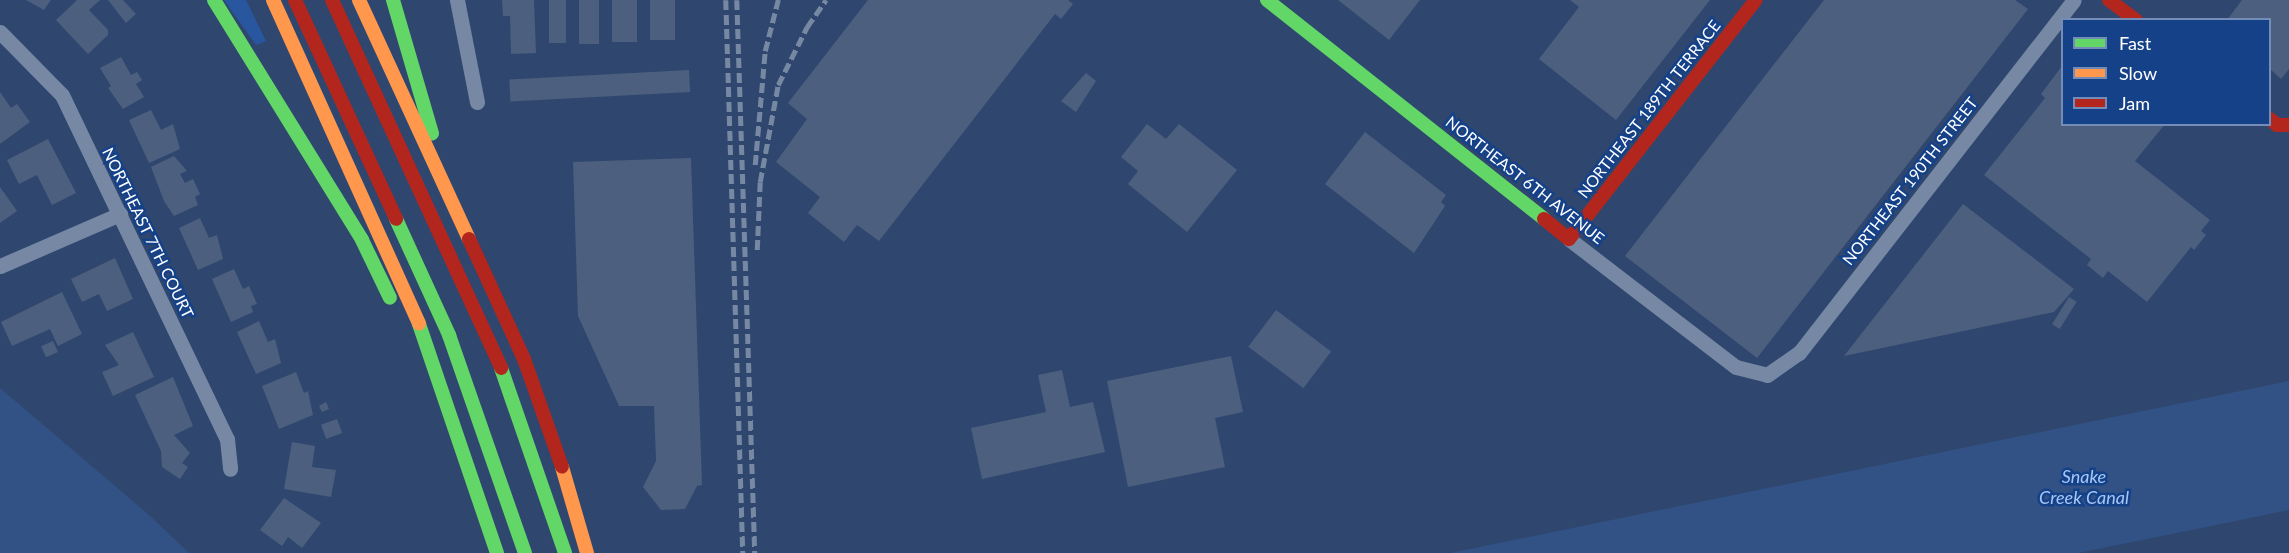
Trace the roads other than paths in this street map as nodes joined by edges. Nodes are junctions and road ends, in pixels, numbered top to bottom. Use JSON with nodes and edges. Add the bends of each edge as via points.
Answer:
{"nodes":[{"id":1,"x":214,"y":0,"type":"edge"},
{"id":2,"x":273,"y":0,"type":"edge"},
{"id":3,"x":295,"y":0,"type":"edge"},
{"id":4,"x":332,"y":0,"type":"edge"},
{"id":5,"x":359,"y":0,"type":"edge"},
{"id":6,"x":393,"y":0,"type":"edge"},
{"id":7,"x":457,"y":0,"type":"edge"},
{"id":8,"x":1268,"y":0,"type":"edge"},
{"id":9,"x":1756,"y":0,"type":"edge"},
{"id":10,"x":2074,"y":0,"type":"edge"},
{"id":11,"x":2109,"y":0,"type":"edge"},
{"id":12,"x":2133,"y":18,"type":"edge"},
{"id":13,"x":0,"y":32,"type":"edge"},
{"id":14,"x":477,"y":102,"type":"dead end"},
{"id":15,"x":2271,"y":121,"type":"edge"},
{"id":16,"x":2289,"y":126,"type":"edge"},
{"id":17,"x":441,"y":178,"type":"junction"},
{"id":18,"x":120,"y":214,"type":"junction"},
{"id":19,"x":1569,"y":238,"type":"junction"},
{"id":20,"x":0,"y":266,"type":"edge"},
{"id":21,"x":1767,"y":375,"type":"joint"},
{"id":22,"x":461,"y":435,"type":"junction"},
{"id":23,"x":230,"y":469,"type":"dead end"},
{"id":24,"x":497,"y":553,"type":"edge"},
{"id":25,"x":525,"y":553,"type":"edge"},
{"id":26,"x":565,"y":553,"type":"edge"},
{"id":27,"x":587,"y":553,"type":"edge"}],
"edges":[{"from":1,"to":22,"type":"main road","via":[[362,240]]},
{"from":2,"to":22,"type":"main road","via":[[378,226]]},
{"from":3,"to":25,"type":"main road","via":[[449,335]]},
{"from":4,"to":26,"type":"main road","via":[[496,354]]},
{"from":5,"to":17,"type":"main road"},
{"from":6,"to":17,"type":"main road","via":[[427,107]]},
{"from":7,"to":14,"type":"street"},
{"from":8,"to":19,"type":"main road","name":"NORTHEAST 6TH AVENUE"},
{"from":9,"to":19,"type":"main road","name":"NORTHEAST 189TH TERRACE"},
{"from":10,"to":21,"type":"street","name":"NORTHEAST 190TH STREET","via":[[1799,353]]},
{"from":11,"to":12,"type":"main road"},
{"from":13,"to":18,"type":"street","name":"NORTHEAST 7TH COURT","via":[[62,96]]},
{"from":15,"to":16,"type":"main road"},
{"from":17,"to":27,"type":"main road","via":[[524,359],[571,494]]},
{"from":18,"to":20,"type":"street"},
{"from":18,"to":23,"type":"street","name":"NORTHEAST 7TH COURT","via":[[227,439]]},
{"from":19,"to":21,"type":"street","name":"NORTHEAST 6TH AVENUE","via":[[1736,367]]},
{"from":22,"to":24,"type":"main road"}]}
